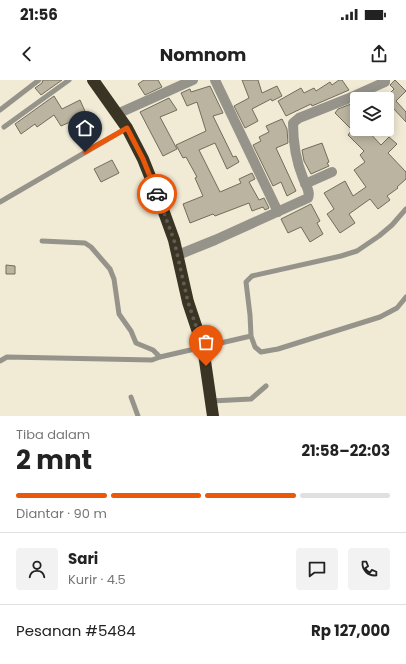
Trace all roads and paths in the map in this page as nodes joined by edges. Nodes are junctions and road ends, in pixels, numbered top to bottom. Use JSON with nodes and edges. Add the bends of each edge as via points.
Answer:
{"nodes":[{"id":1,"x":39,"y":80,"type":"edge"},
{"id":2,"x":69,"y":80,"type":"edge"},
{"id":3,"x":94,"y":80,"type":"edge"},
{"id":4,"x":193,"y":80,"type":"edge"},
{"id":5,"x":215,"y":80,"type":"edge"},
{"id":6,"x":385,"y":80,"type":"edge"},
{"id":7,"x":0,"y":110,"type":"edge"},
{"id":8,"x":117,"y":114,"type":"junction"},
{"id":9,"x":4,"y":127,"type":"dead end"},
{"id":10,"x":127,"y":128,"type":"junction"},
{"id":11,"x":332,"y":172,"type":"dead end"},
{"id":12,"x":305,"y":184,"type":"junction"},
{"id":13,"x":0,"y":202,"type":"edge"},
{"id":14,"x":406,"y":209,"type":"edge"},
{"id":15,"x":278,"y":212,"type":"junction"},
{"id":16,"x":42,"y":241,"type":"dead end"},
{"id":17,"x":178,"y":255,"type":"junction"},
{"id":18,"x":406,"y":297,"type":"edge"},
{"id":19,"x":251,"y":336,"type":"junction"},
{"id":20,"x":203,"y":347,"type":"junction"},
{"id":21,"x":160,"y":357,"type":"junction"},
{"id":22,"x":0,"y":361,"type":"edge"},
{"id":23,"x":266,"y":386,"type":"dead end"},
{"id":24,"x":131,"y":397,"type":"dead end"},
{"id":25,"x":211,"y":401,"type":"junction"},
{"id":26,"x":138,"y":416,"type":"edge"},
{"id":27,"x":213,"y":416,"type":"edge"}],
"edges":[{"from":1,"to":7,"type":"lane"},
{"from":2,"to":9,"type":"lane"},
{"from":3,"to":8,"type":"highway"},
{"from":4,"to":8,"type":"street"},
{"from":5,"to":15,"type":"street"},
{"from":6,"to":12,"type":"street","via":[[293,123],[296,154]]},
{"from":8,"to":10,"type":"highway"},
{"from":10,"to":13,"type":"lane"},
{"from":10,"to":17,"type":"highway","via":[[143,159]]},
{"from":11,"to":12,"type":"street"},
{"from":12,"to":15,"type":"street","via":[[309,192],[308,198]]},
{"from":14,"to":19,"type":"lane","via":[[392,225],[357,251],[248,279],[246,289]]},
{"from":15,"to":17,"type":"street"},
{"from":16,"to":21,"type":"lane","via":[[84,243],[91,247],[110,269],[119,314],[136,343],[153,350]]},
{"from":17,"to":20,"type":"highway","via":[[188,302]]},
{"from":18,"to":19,"type":"lane","via":[[390,313],[278,350],[260,352]]},
{"from":19,"to":20,"type":"lane"},
{"from":20,"to":21,"type":"lane"},
{"from":20,"to":25,"type":"highway"},
{"from":21,"to":22,"type":"lane","via":[[152,360],[7,357]]},
{"from":23,"to":25,"type":"lane","via":[[250,399]]},
{"from":24,"to":26,"type":"lane"},
{"from":25,"to":27,"type":"highway"}]}
